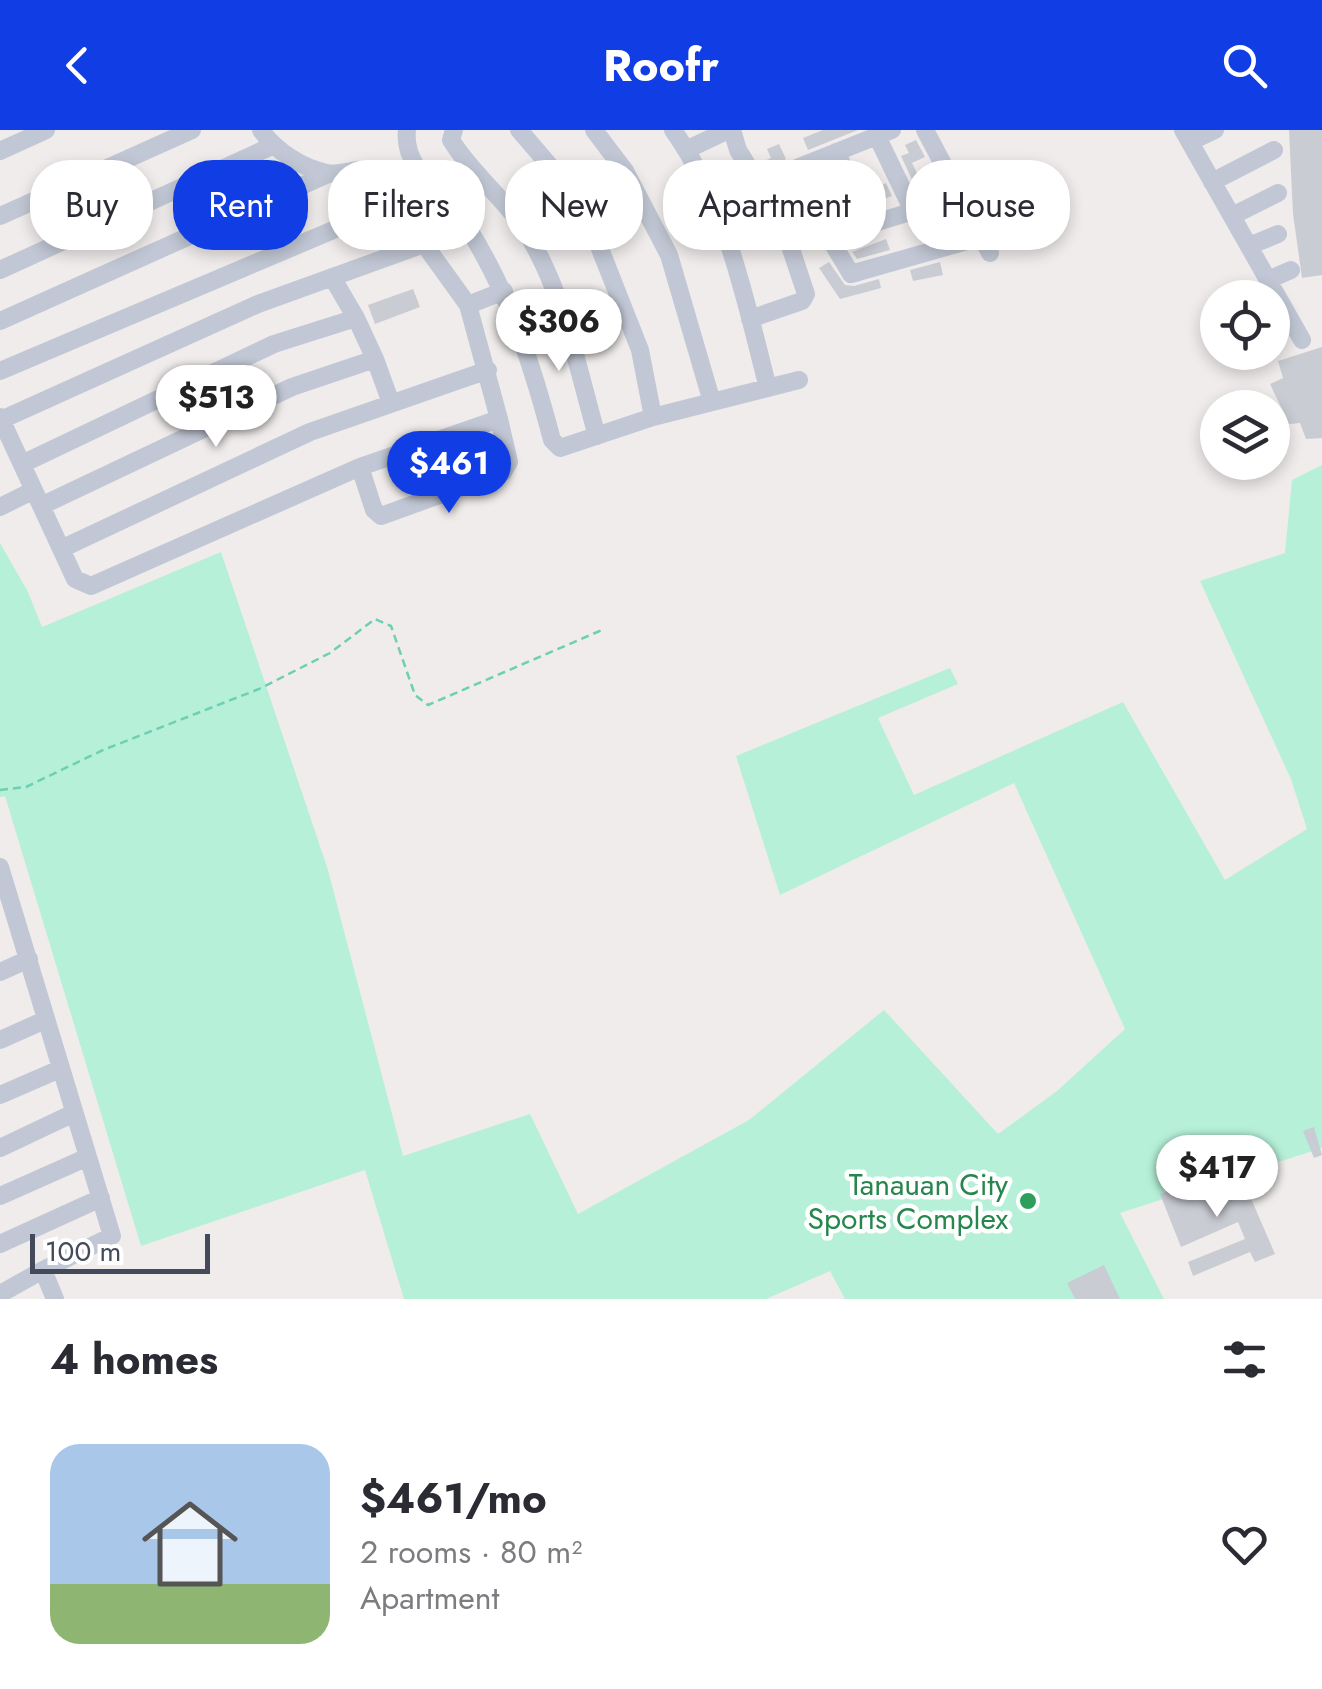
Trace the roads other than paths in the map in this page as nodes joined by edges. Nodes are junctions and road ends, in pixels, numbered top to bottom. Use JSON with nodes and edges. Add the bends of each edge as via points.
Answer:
{"nodes":[{"id":1,"x":46,"y":130,"type":"edge"},
{"id":2,"x":192,"y":130,"type":"edge"},
{"id":3,"x":261,"y":130,"type":"edge"},
{"id":4,"x":407,"y":130,"type":"edge"},
{"id":5,"x":454,"y":130,"type":"edge"},
{"id":6,"x":520,"y":130,"type":"edge"},
{"id":7,"x":594,"y":130,"type":"edge"},
{"id":8,"x":672,"y":130,"type":"edge"},
{"id":9,"x":730,"y":130,"type":"edge"},
{"id":10,"x":925,"y":130,"type":"edge"},
{"id":11,"x":1215,"y":130,"type":"edge"},
{"id":12,"x":884,"y":133,"type":"edge"},
{"id":13,"x":1186,"y":136,"type":"edge"},
{"id":14,"x":272,"y":146,"type":"junction"},
{"id":15,"x":686,"y":150,"type":"junction"},
{"id":16,"x":1274,"y":150,"type":"dead end"},
{"id":17,"x":0,"y":152,"type":"edge"},
{"id":18,"x":836,"y":152,"type":"junction"},
{"id":19,"x":816,"y":160,"type":"edge"},
{"id":20,"x":840,"y":160,"type":"edge"},
{"id":21,"x":941,"y":160,"type":"edge"},
{"id":22,"x":328,"y":174,"type":"joint"},
{"id":23,"x":1212,"y":182,"type":"junction"},
{"id":24,"x":906,"y":192,"type":"edge"},
{"id":25,"x":1278,"y":193,"type":"dead end"},
{"id":26,"x":0,"y":216,"type":"edge"},
{"id":27,"x":1232,"y":216,"type":"junction"},
{"id":28,"x":328,"y":232,"type":"edge"},
{"id":29,"x":1278,"y":234,"type":"dead end"},
{"id":30,"x":1249,"y":246,"type":"junction"},
{"id":31,"x":407,"y":250,"type":"edge"},
{"id":32,"x":428,"y":250,"type":"edge"},
{"id":33,"x":836,"y":250,"type":"edge"},
{"id":34,"x":963,"y":250,"type":"edge"},
{"id":35,"x":0,"y":270,"type":"edge"},
{"id":36,"x":1291,"y":270,"type":"dead end"},
{"id":37,"x":332,"y":277,"type":"junction"},
{"id":38,"x":1268,"y":280,"type":"joint"},
{"id":39,"x":504,"y":292,"type":"junction"},
{"id":40,"x":468,"y":306,"type":"junction"},
{"id":41,"x":356,"y":318,"type":"junction"},
{"id":42,"x":750,"y":319,"type":"junction"},
{"id":43,"x":1290,"y":319,"type":"edge"},
{"id":44,"x":0,"y":320,"type":"edge"},
{"id":45,"x":1302,"y":340,"type":"dead end"},
{"id":46,"x":376,"y":359,"type":"junction"},
{"id":47,"x":488,"y":370,"type":"junction"},
{"id":48,"x":0,"y":371,"type":"edge"},
{"id":49,"x":799,"y":380,"type":"dead end"},
{"id":50,"x":768,"y":388,"type":"junction"},
{"id":51,"x":712,"y":402,"type":"junction"},
{"id":52,"x":391,"y":404,"type":"junction"},
{"id":53,"x":653,"y":417,"type":"junction"},
{"id":54,"x":499,"y":419,"type":"junction"},
{"id":55,"x":2,"y":427,"type":"edge"},
{"id":56,"x":596,"y":436,"type":"junction"},
{"id":57,"x":22,"y":464,"type":"junction"},
{"id":58,"x":360,"y":467,"type":"junction"},
{"id":59,"x":38,"y":498,"type":"junction"},
{"id":60,"x":0,"y":507,"type":"edge"},
{"id":61,"x":61,"y":549,"type":"junction"},
{"id":62,"x":0,"y":869,"type":"edge"},
{"id":63,"x":7,"y":921,"type":"edge"},
{"id":64,"x":29,"y":959,"type":"junction"},
{"id":65,"x":0,"y":972,"type":"edge"},
{"id":66,"x":46,"y":1020,"type":"junction"},
{"id":67,"x":0,"y":1040,"type":"edge"},
{"id":68,"x":60,"y":1069,"type":"junction"},
{"id":69,"x":0,"y":1095,"type":"edge"},
{"id":70,"x":74,"y":1114,"type":"junction"},
{"id":71,"x":0,"y":1148,"type":"edge"},
{"id":72,"x":88,"y":1157,"type":"junction"},
{"id":73,"x":0,"y":1196,"type":"edge"},
{"id":74,"x":101,"y":1198,"type":"junction"},
{"id":75,"x":0,"y":1244,"type":"edge"},
{"id":76,"x":43,"y":1270,"type":"junction"},
{"id":77,"x":0,"y":1294,"type":"edge"},
{"id":78,"x":55,"y":1299,"type":"edge"}],
"edges":[{"from":1,"to":17,"type":"street"},
{"from":2,"to":26,"type":"street"},
{"from":3,"to":14,"type":"street"},
{"from":4,"to":39,"type":"street","via":[[409,158],[464,223]]},
{"from":5,"to":56,"type":"street","via":[[464,161],[524,229],[558,298]]},
{"from":6,"to":53,"type":"street","via":[[591,226],[640,350]]},
{"from":7,"to":51,"type":"street","via":[[625,171],[669,256]]},
{"from":8,"to":15,"type":"street"},
{"from":9,"to":15,"type":"street"},
{"from":9,"to":42,"type":"street","via":[[782,222],[806,294],[802,302]]},
{"from":10,"to":21,"type":"street"},
{"from":11,"to":13,"type":"street"},
{"from":12,"to":18,"type":"street"},
{"from":12,"to":24,"type":"street"},
{"from":13,"to":23,"type":"street"},
{"from":14,"to":22,"type":"street"},
{"from":14,"to":35,"type":"street"},
{"from":15,"to":42,"type":"street","via":[[722,225]]},
{"from":16,"to":23,"type":"street"},
{"from":18,"to":19,"type":"street"},
{"from":18,"to":20,"type":"street"},
{"from":22,"to":44,"type":"street"},
{"from":23,"to":27,"type":"street"},
{"from":25,"to":27,"type":"street"},
{"from":27,"to":30,"type":"street"},
{"from":28,"to":48,"type":"street"},
{"from":29,"to":30,"type":"street"},
{"from":30,"to":38,"type":"street"},
{"from":31,"to":37,"type":"street"},
{"from":32,"to":40,"type":"street"},
{"from":33,"to":34,"type":"street","via":[[851,274]]},
{"from":36,"to":38,"type":"street"},
{"from":37,"to":41,"type":"street"},
{"from":37,"to":55,"type":"street","via":[[258,304]]},
{"from":39,"to":40,"type":"street"},
{"from":39,"to":56,"type":"street","via":[[554,445]]},
{"from":40,"to":47,"type":"street"},
{"from":41,"to":46,"type":"street"},
{"from":41,"to":57,"type":"street","via":[[274,344]]},
{"from":42,"to":50,"type":"street"},
{"from":43,"to":45,"type":"street"},
{"from":46,"to":52,"type":"street"},
{"from":46,"to":59,"type":"street","via":[[292,388]]},
{"from":47,"to":52,"type":"street"},
{"from":47,"to":54,"type":"street"},
{"from":49,"to":50,"type":"street"},
{"from":50,"to":51,"type":"street"},
{"from":51,"to":53,"type":"street"},
{"from":52,"to":61,"type":"street","via":[[310,432]]},
{"from":53,"to":56,"type":"street"},
{"from":54,"to":58,"type":"street"},
{"from":54,"to":58,"type":"street","via":[[509,462],[504,472],[381,516]]},
{"from":55,"to":57,"type":"street"},
{"from":57,"to":59,"type":"street"},
{"from":58,"to":61,"type":"street","via":[[91,586],[75,579]]},
{"from":59,"to":60,"type":"street"},
{"from":59,"to":61,"type":"street"},
{"from":62,"to":63,"type":"street"},
{"from":63,"to":64,"type":"street"},
{"from":64,"to":65,"type":"street"},
{"from":64,"to":66,"type":"street"},
{"from":66,"to":67,"type":"street"},
{"from":66,"to":68,"type":"street"},
{"from":68,"to":69,"type":"street"},
{"from":68,"to":70,"type":"street"},
{"from":70,"to":71,"type":"street"},
{"from":70,"to":72,"type":"street"},
{"from":72,"to":73,"type":"street"},
{"from":72,"to":74,"type":"street"},
{"from":74,"to":75,"type":"street"},
{"from":74,"to":76,"type":"street","via":[[112,1236]]},
{"from":76,"to":77,"type":"street"},
{"from":76,"to":78,"type":"street"}]}
